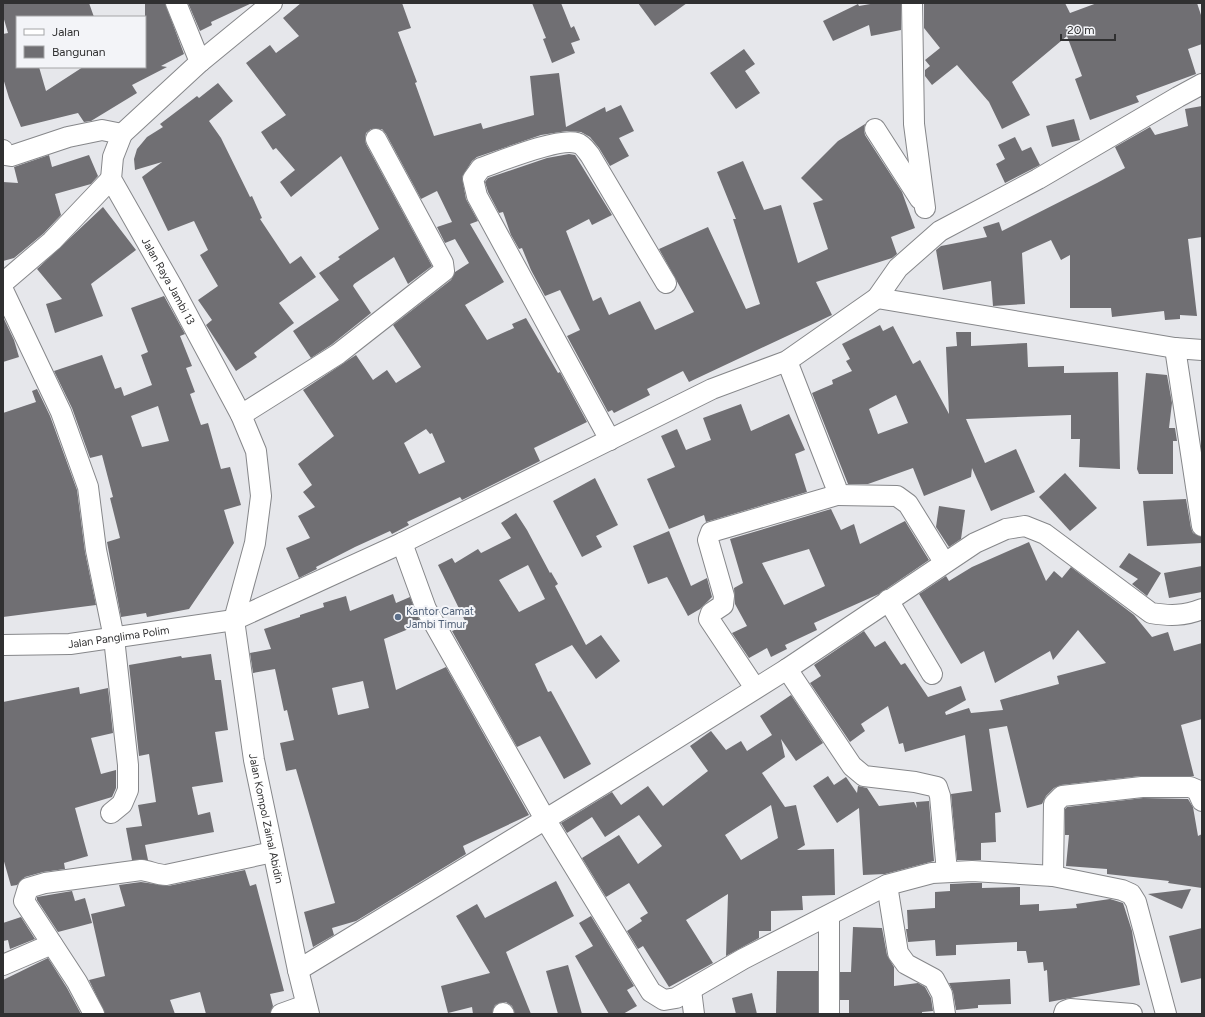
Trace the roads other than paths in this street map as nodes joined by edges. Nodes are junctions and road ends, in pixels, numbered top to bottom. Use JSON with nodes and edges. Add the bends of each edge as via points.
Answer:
{"nodes":[{"id":1,"x":176,"y":3,"type":"edge"},
{"id":2,"x":272,"y":3,"type":"edge"},
{"id":3,"x":912,"y":3,"type":"edge"},
{"id":4,"x":200,"y":62,"type":"junction"},
{"id":5,"x":1202,"y":84,"type":"edge"},
{"id":6,"x":875,"y":129,"type":"dead end"},
{"id":7,"x":122,"y":134,"type":"junction"},
{"id":8,"x":376,"y":139,"type":"dead end"},
{"id":9,"x":3,"y":150,"type":"edge"},
{"id":10,"x":111,"y":179,"type":"junction"},
{"id":11,"x":925,"y":208,"type":"junction"},
{"id":12,"x":940,"y":231,"type":"junction"},
{"id":13,"x":3,"y":283,"type":"edge"},
{"id":14,"x":666,"y":284,"type":"dead end"},
{"id":15,"x":3,"y":290,"type":"edge"},
{"id":16,"x":877,"y":298,"type":"junction"},
{"id":17,"x":1175,"y":348,"type":"junction"},
{"id":18,"x":1202,"y":350,"type":"edge"},
{"id":19,"x":787,"y":361,"type":"junction"},
{"id":20,"x":241,"y":415,"type":"junction"},
{"id":21,"x":610,"y":440,"type":"junction"},
{"id":22,"x":837,"y":495,"type":"junction"},
{"id":23,"x":1202,"y":526,"type":"edge"},
{"id":24,"x":402,"y":543,"type":"junction"},
{"id":25,"x":944,"y":562,"type":"junction"},
{"id":26,"x":888,"y":600,"type":"junction"},
{"id":27,"x":1202,"y":609,"type":"edge"},
{"id":28,"x":234,"y":620,"type":"junction"},
{"id":29,"x":114,"y":638,"type":"junction"},
{"id":30,"x":3,"y":645,"type":"edge"},
{"id":31,"x":786,"y":669,"type":"junction"},
{"id":32,"x":932,"y":674,"type":"dead end"},
{"id":33,"x":755,"y":688,"type":"junction"},
{"id":34,"x":1202,"y":801,"type":"edge"},
{"id":35,"x":111,"y":813,"type":"dead end"},
{"id":36,"x":545,"y":819,"type":"junction"},
{"id":37,"x":273,"y":852,"type":"junction"},
{"id":38,"x":947,"y":872,"type":"junction"},
{"id":39,"x":1053,"y":876,"type":"junction"},
{"id":40,"x":887,"y":885,"type":"junction"},
{"id":41,"x":830,"y":916,"type":"junction"},
{"id":42,"x":52,"y":944,"type":"junction"},
{"id":43,"x":3,"y":966,"type":"edge"},
{"id":44,"x":298,"y":970,"type":"junction"},
{"id":45,"x":691,"y":990,"type":"junction"},
{"id":46,"x":308,"y":1009,"type":"edge"},
{"id":47,"x":94,"y":1014,"type":"edge"},
{"id":48,"x":280,"y":1014,"type":"edge"},
{"id":49,"x":694,"y":1014,"type":"edge"},
{"id":50,"x":829,"y":1014,"type":"edge"},
{"id":51,"x":945,"y":1014,"type":"edge"},
{"id":52,"x":1064,"y":1014,"type":"edge"},
{"id":53,"x":1132,"y":1014,"type":"edge"},
{"id":54,"x":1166,"y":1014,"type":"edge"}],
"edges":[{"from":1,"to":4,"type":"street"},
{"from":2,"to":4,"type":"street"},
{"from":3,"to":11,"type":"street","via":[[914,124]]},
{"from":4,"to":7,"type":"street"},
{"from":5,"to":12,"type":"street","via":[[1038,179]]},
{"from":6,"to":11,"type":"street"},
{"from":7,"to":9,"type":"street","via":[[102,130],[68,137],[10,156],[5,155]]},
{"from":7,"to":10,"type":"street","via":[[113,157]]},
{"from":8,"to":20,"type":"street","via":[[443,263],[444,271],[338,354]]},
{"from":10,"to":13,"type":"street","via":[[52,241]]},
{"from":10,"to":20,"type":"street","name":"Jalan Raya Jambi 13"},
{"from":11,"to":12,"type":"street"},
{"from":12,"to":16,"type":"street","via":[[898,268]]},
{"from":14,"to":21,"type":"street","via":[[590,155],[578,143],[569,141],[551,144],[481,168],[472,179],[477,196]]},
{"from":15,"to":29,"type":"street","via":[[61,412],[88,487],[96,550]]},
{"from":16,"to":17,"type":"street"},
{"from":16,"to":19,"type":"street","name":"Jalan Panglima Polim"},
{"from":17,"to":18,"type":"street"},
{"from":17,"to":23,"type":"street"},
{"from":19,"to":21,"type":"street","name":"Jalan Panglima Polim","via":[[712,389]]},
{"from":19,"to":22,"type":"street","via":[[836,486]]},
{"from":20,"to":28,"type":"street","name":"Jalan Raya Jambi 13","via":[[256,451],[261,496],[255,543]]},
{"from":21,"to":24,"type":"street","name":"Jalan Panglima Polim"},
{"from":22,"to":25,"type":"street","via":[[897,496],[908,504]]},
{"from":22,"to":33,"type":"street","via":[[711,532],[708,540],[724,596],[723,605],[710,613],[709,619]]},
{"from":24,"to":28,"type":"street","name":"Jalan Panglima Polim"},
{"from":24,"to":36,"type":"street","via":[[426,609]]},
{"from":25,"to":26,"type":"street"},
{"from":25,"to":27,"type":"street","via":[[974,543],[1006,529],[1025,526],[1045,534],[1150,613],[1172,616]]},
{"from":26,"to":31,"type":"street"},
{"from":26,"to":32,"type":"street"},
{"from":28,"to":29,"type":"street","name":"Jalan Panglima Polim"},
{"from":28,"to":37,"type":"street","name":"Jalan Kompol Zainal Abidin","via":[[254,760]]},
{"from":29,"to":30,"type":"street","name":"Jalan Panglima Polim","via":[[70,644]]},
{"from":29,"to":35,"type":"street","via":[[128,765],[128,790],[122,804]]},
{"from":31,"to":33,"type":"street"},
{"from":31,"to":38,"type":"street","via":[[852,766],[864,776],[937,787]]},
{"from":33,"to":36,"type":"street"},
{"from":34,"to":39,"type":"street","via":[[1197,790],[1190,787],[1142,788],[1062,796],[1054,804]]},
{"from":36,"to":44,"type":"street"},
{"from":36,"to":45,"type":"street","via":[[651,992],[664,1000],[676,998]]},
{"from":37,"to":42,"type":"street","via":[[166,874],[159,875],[142,870],[45,883],[28,888],[24,901]]},
{"from":37,"to":44,"type":"street","name":"Jalan Kompol Zainal Abidin"},
{"from":38,"to":39,"type":"street"},
{"from":38,"to":40,"type":"street","via":[[932,873]]},
{"from":39,"to":54,"type":"street","via":[[1131,894],[1136,902]]},
{"from":40,"to":41,"type":"street"},
{"from":40,"to":51,"type":"street","via":[[898,953],[906,964],[934,979],[942,994]]},
{"from":41,"to":45,"type":"street","via":[[743,960]]},
{"from":41,"to":50,"type":"street"},
{"from":42,"to":43,"type":"street"},
{"from":42,"to":47,"type":"street"},
{"from":44,"to":46,"type":"street","name":"Jalan Kompol Zainal Abidin"},
{"from":45,"to":49,"type":"street"},
{"from":46,"to":48,"type":"street"},
{"from":52,"to":53,"type":"street","via":[[1070,1009]]}]}
